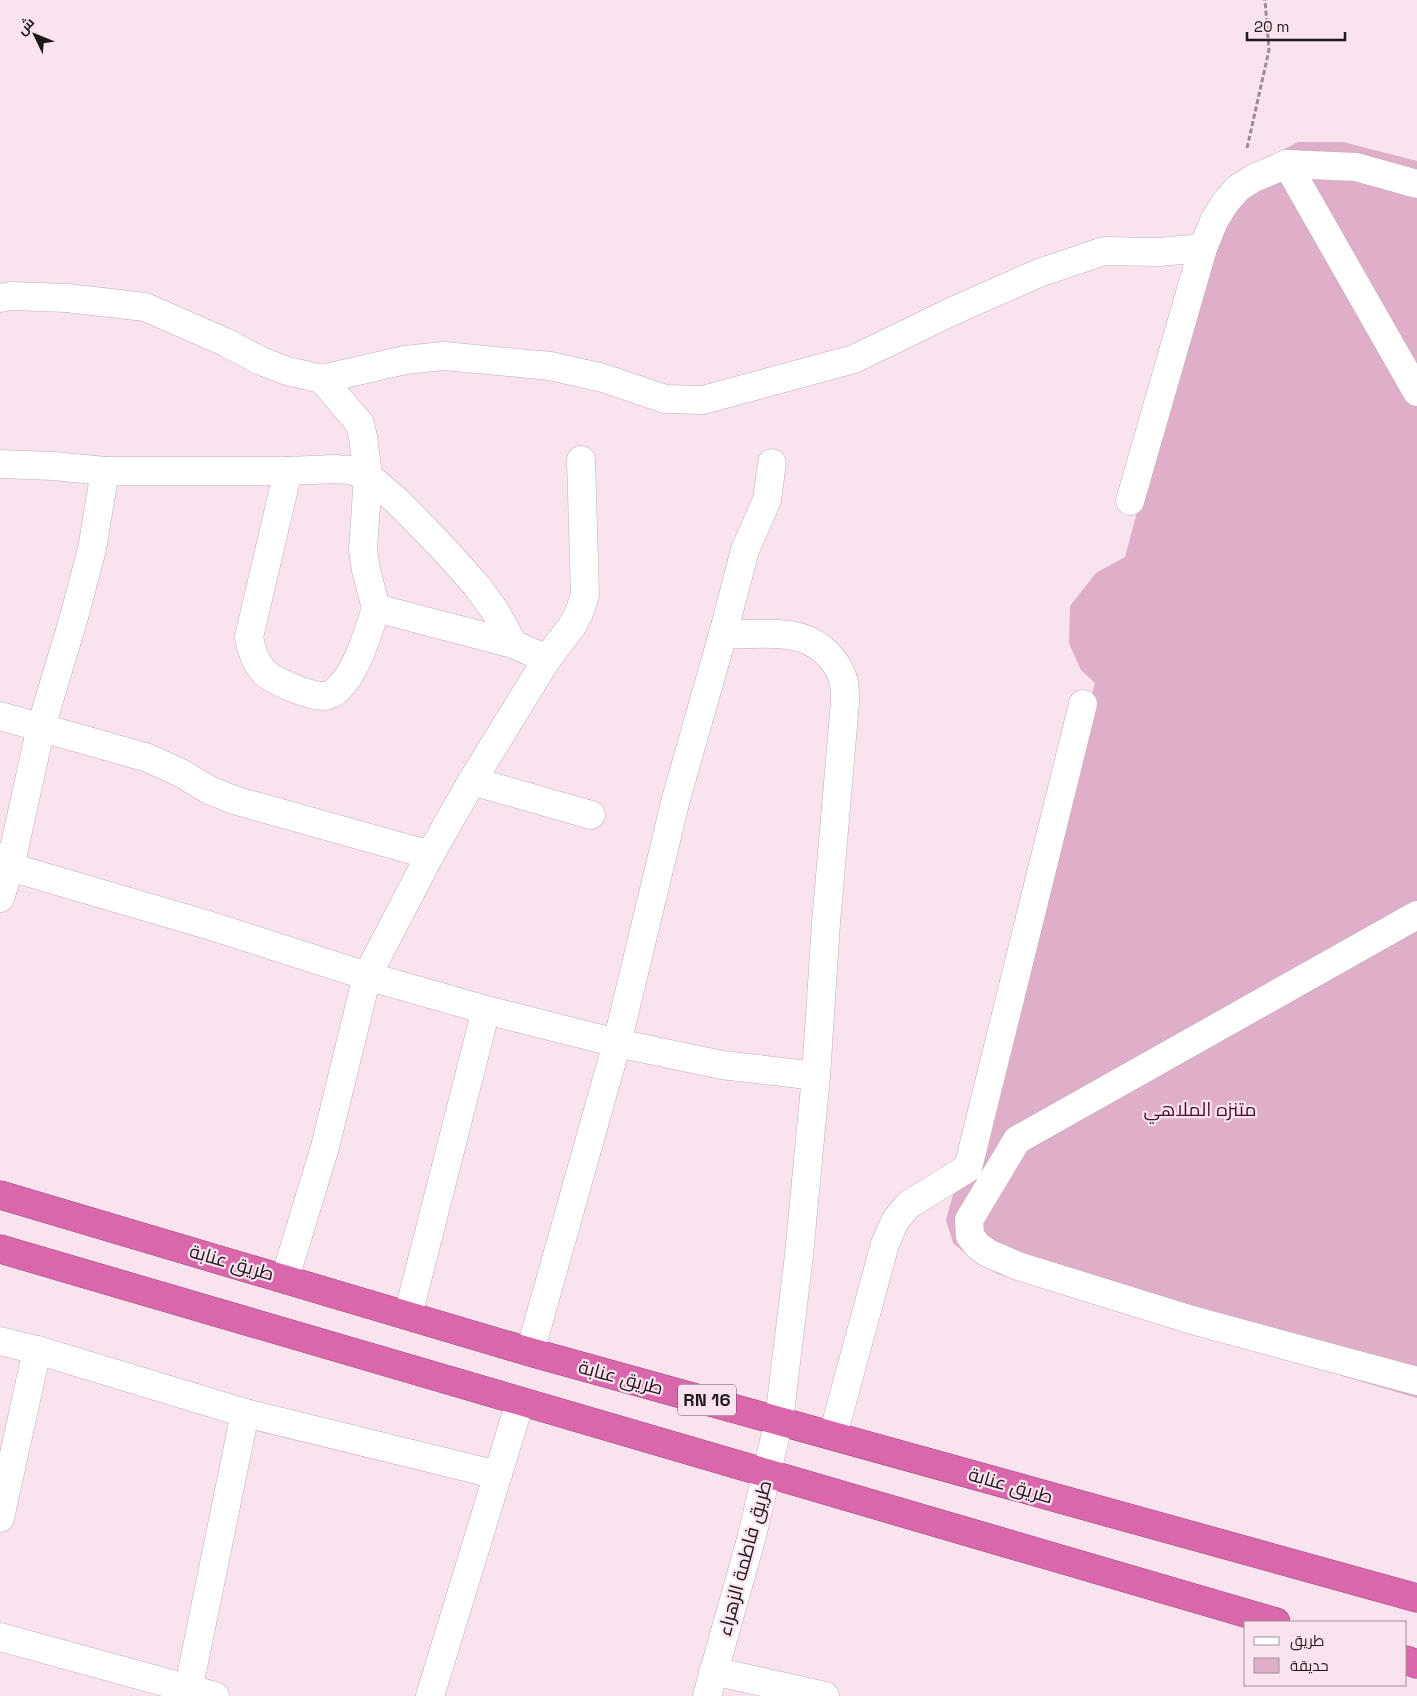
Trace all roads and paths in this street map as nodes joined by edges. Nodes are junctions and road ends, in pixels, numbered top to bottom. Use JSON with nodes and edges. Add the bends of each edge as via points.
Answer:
{"nodes":[{"id":1,"x":1266,"y":0,"type":"edge"},
{"id":2,"x":1287,"y":164,"type":"junction"},
{"id":3,"x":1417,"y":184,"type":"edge"},
{"id":4,"x":1238,"y":188,"type":"junction"},
{"id":5,"x":1203,"y":248,"type":"junction"},
{"id":6,"x":0,"y":298,"type":"edge"},
{"id":7,"x":322,"y":379,"type":"junction"},
{"id":8,"x":1417,"y":392,"type":"edge"},
{"id":9,"x":581,"y":460,"type":"dead end"},
{"id":10,"x":772,"y":462,"type":"dead end"},
{"id":11,"x":0,"y":464,"type":"edge"},
{"id":12,"x":288,"y":471,"type":"junction"},
{"id":13,"x":105,"y":472,"type":"junction"},
{"id":14,"x":368,"y":476,"type":"junction"},
{"id":15,"x":1130,"y":501,"type":"dead end"},
{"id":16,"x":376,"y":608,"type":"junction"},
{"id":17,"x":723,"y":634,"type":"junction"},
{"id":18,"x":513,"y":644,"type":"junction"},
{"id":19,"x":547,"y":659,"type":"junction"},
{"id":20,"x":1083,"y":704,"type":"dead end"},
{"id":21,"x":0,"y":716,"type":"edge"},
{"id":22,"x":41,"y":727,"type":"junction"},
{"id":23,"x":472,"y":781,"type":"junction"},
{"id":24,"x":591,"y":815,"type":"dead end"},
{"id":25,"x":430,"y":855,"type":"junction"},
{"id":26,"x":5,"y":862,"type":"edge"},
{"id":27,"x":0,"y":898,"type":"edge"},
{"id":28,"x":1417,"y":915,"type":"edge"},
{"id":29,"x":367,"y":976,"type":"junction"},
{"id":30,"x":486,"y":1010,"type":"junction"},
{"id":31,"x":617,"y":1043,"type":"junction"},
{"id":32,"x":816,"y":1076,"type":"junction"},
{"id":33,"x":0,"y":1195,"type":"edge"},
{"id":34,"x":0,"y":1249,"type":"edge"},
{"id":35,"x":284,"y":1278,"type":"junction"},
{"id":36,"x":408,"y":1315,"type":"junction"},
{"id":37,"x":0,"y":1341,"type":"edge"},
{"id":38,"x":37,"y":1350,"type":"junction"},
{"id":39,"x":530,"y":1352,"type":"junction"},
{"id":40,"x":1417,"y":1381,"type":"edge"},
{"id":41,"x":520,"y":1402,"type":"junction"},
{"id":42,"x":244,"y":1413,"type":"junction"},
{"id":43,"x":779,"y":1420,"type":"junction"},
{"id":44,"x":833,"y":1435,"type":"junction"},
{"id":45,"x":766,"y":1473,"type":"junction"},
{"id":46,"x":498,"y":1475,"type":"junction"},
{"id":47,"x":0,"y":1518,"type":"edge"},
{"id":48,"x":1417,"y":1598,"type":"edge"},
{"id":49,"x":1273,"y":1621,"type":"edge"},
{"id":50,"x":0,"y":1636,"type":"edge"},
{"id":51,"x":710,"y":1683,"type":"edge"},
{"id":52,"x":188,"y":1693,"type":"edge"},
{"id":53,"x":216,"y":1696,"type":"edge"},
{"id":54,"x":430,"y":1696,"type":"edge"},
{"id":55,"x":825,"y":1696,"type":"edge"}],
"edges":[{"from":1,"to":4,"type":"path","via":[[1270,50]]},
{"from":2,"to":3,"type":"street","via":[[1356,168]]},
{"from":2,"to":4,"type":"street"},
{"from":2,"to":8,"type":"street"},
{"from":4,"to":5,"type":"street","via":[[1214,221]]},
{"from":5,"to":7,"type":"street","via":[[1159,252],[1104,250],[1039,273],[854,359],[702,400],[665,399],[602,378],[550,366],[444,356],[405,360]]},
{"from":5,"to":15,"type":"street"},
{"from":6,"to":7,"type":"street","via":[[68,298],[145,308],[261,361]]},
{"from":7,"to":14,"type":"street","via":[[360,424]]},
{"from":9,"to":19,"type":"street","via":[[585,595],[580,613]]},
{"from":10,"to":17,"type":"street","via":[[767,500],[744,550]]},
{"from":11,"to":13,"type":"street"},
{"from":12,"to":13,"type":"street"},
{"from":12,"to":14,"type":"street","via":[[334,469]]},
{"from":12,"to":16,"type":"street","via":[[249,637],[258,663],[273,678],[310,694],[324,696],[337,691],[361,654]]},
{"from":13,"to":22,"type":"street","via":[[92,550]]},
{"from":14,"to":16,"type":"street","via":[[364,550]]},
{"from":14,"to":18,"type":"street","via":[[397,501],[477,586]]},
{"from":16,"to":18,"type":"street"},
{"from":17,"to":31,"type":"street","via":[[676,799]]},
{"from":17,"to":32,"type":"street","name":"طريق فاطمة الزهراء","via":[[790,635],[814,644],[834,660],[844,684],[844,726]]},
{"from":18,"to":19,"type":"street"},
{"from":19,"to":23,"type":"street"},
{"from":20,"to":44,"type":"street","via":[[968,1168],[908,1205],[894,1221]]},
{"from":21,"to":22,"type":"street"},
{"from":22,"to":25,"type":"street","via":[[148,758],[234,800]]},
{"from":22,"to":26,"type":"street"},
{"from":23,"to":24,"type":"street"},
{"from":23,"to":25,"type":"street"},
{"from":25,"to":29,"type":"street"},
{"from":26,"to":27,"type":"street"},
{"from":26,"to":29,"type":"street"},
{"from":28,"to":40,"type":"street","via":[[1017,1140],[969,1220],[970,1236],[978,1246],[1018,1266],[1192,1320]]},
{"from":29,"to":30,"type":"street"},
{"from":29,"to":35,"type":"street","via":[[325,1147]]},
{"from":30,"to":31,"type":"street"},
{"from":30,"to":36,"type":"street"},
{"from":31,"to":32,"type":"street","via":[[722,1066]]},
{"from":31,"to":39,"type":"street"},
{"from":32,"to":43,"type":"street","name":"طريق فاطمة الزهراء","via":[[800,1255]]},
{"from":33,"to":35,"type":"highway","name":"طريق عنابة","number":"RN 16"},
{"from":34,"to":41,"type":"highway"},
{"from":35,"to":36,"type":"highway","name":"طريق عنابة","number":"RN 16"},
{"from":36,"to":39,"type":"highway","name":"طريق عنابة","number":"RN 16"},
{"from":37,"to":38,"type":"street"},
{"from":38,"to":42,"type":"street"},
{"from":38,"to":47,"type":"street"},
{"from":39,"to":43,"type":"highway","name":"طريق عنابة","number":"RN 16"},
{"from":41,"to":45,"type":"highway"},
{"from":41,"to":46,"type":"street"},
{"from":42,"to":46,"type":"street"},
{"from":42,"to":52,"type":"street"},
{"from":43,"to":44,"type":"highway","name":"طريق عنابة","number":"RN 16"},
{"from":43,"to":45,"type":"street","name":"طريق فاطمة الزهراء"},
{"from":44,"to":48,"type":"highway","name":"طريق عنابة","number":"RN 16"},
{"from":45,"to":49,"type":"highway"},
{"from":45,"to":51,"type":"street","name":"طريق فاطمة الزهراء","via":[[752,1536]]},
{"from":46,"to":54,"type":"street"},
{"from":50,"to":52,"type":"street"},
{"from":51,"to":55,"type":"street"},
{"from":52,"to":53,"type":"street"}]}
